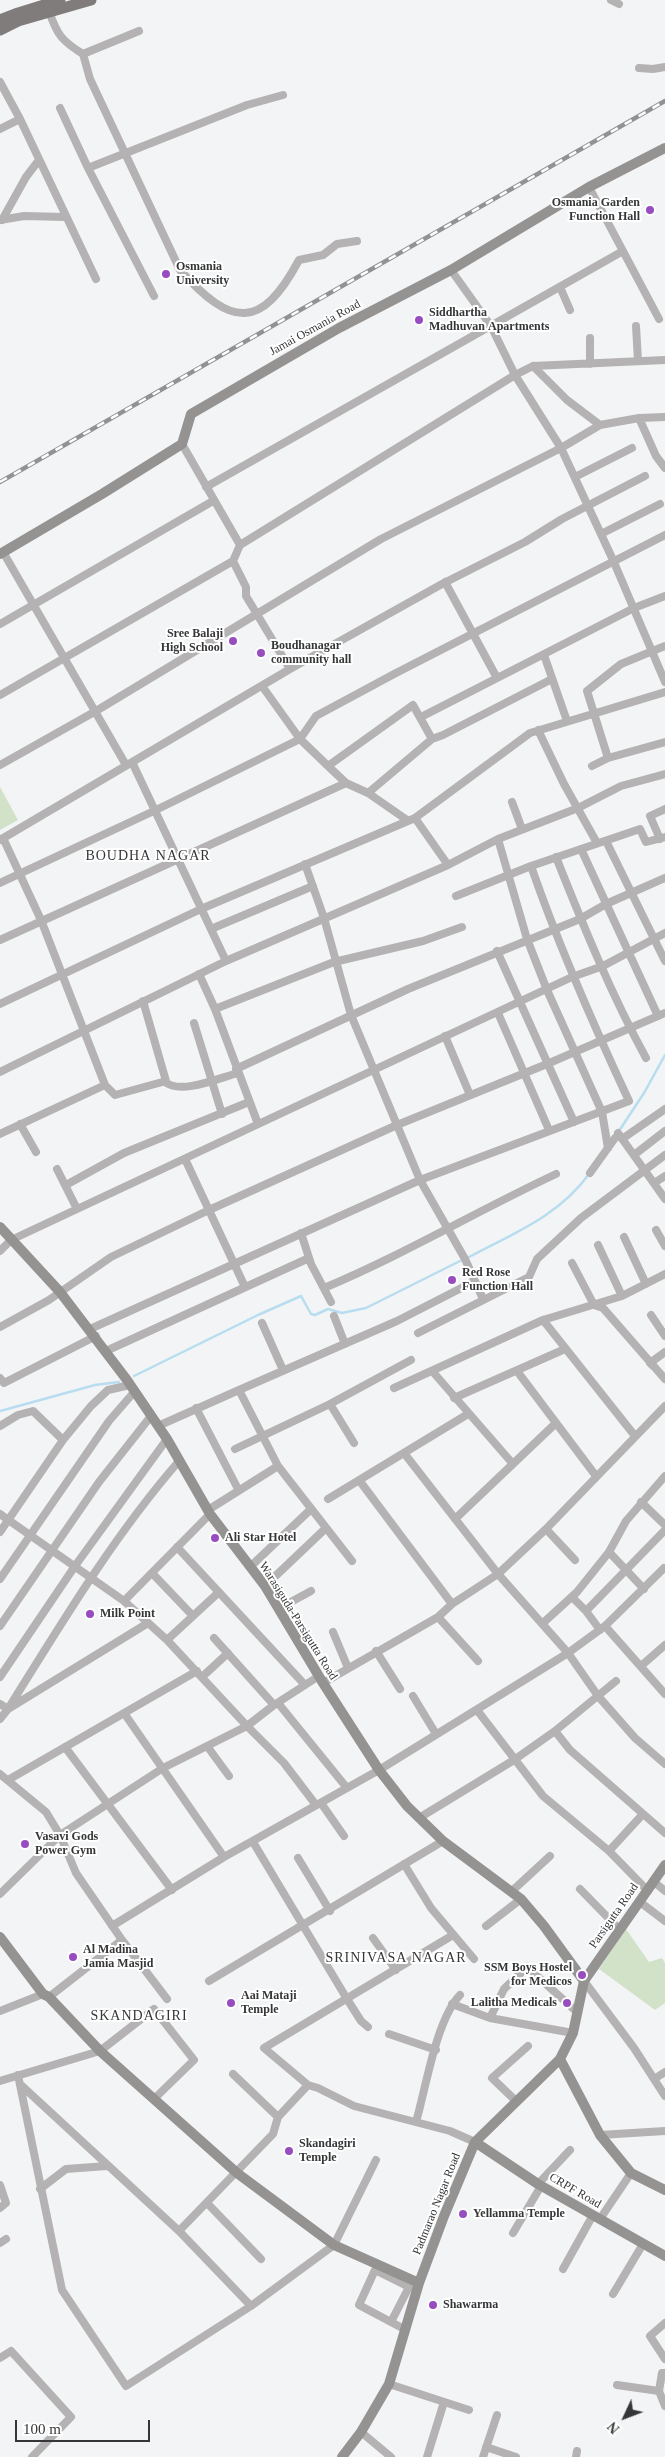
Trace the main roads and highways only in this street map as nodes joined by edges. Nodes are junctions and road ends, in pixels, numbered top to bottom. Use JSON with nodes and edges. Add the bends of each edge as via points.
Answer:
{"nodes":[{"id":1,"x":60,"y":0,"type":"edge"},
{"id":2,"x":91,"y":0,"type":"edge"},
{"id":3,"x":0,"y":20,"type":"edge"},
{"id":4,"x":0,"y":30,"type":"edge"}],
"edges":[{"from":1,"to":3,"type":"main road"},
{"from":2,"to":4,"type":"main road","via":[[18,21]]}]}
